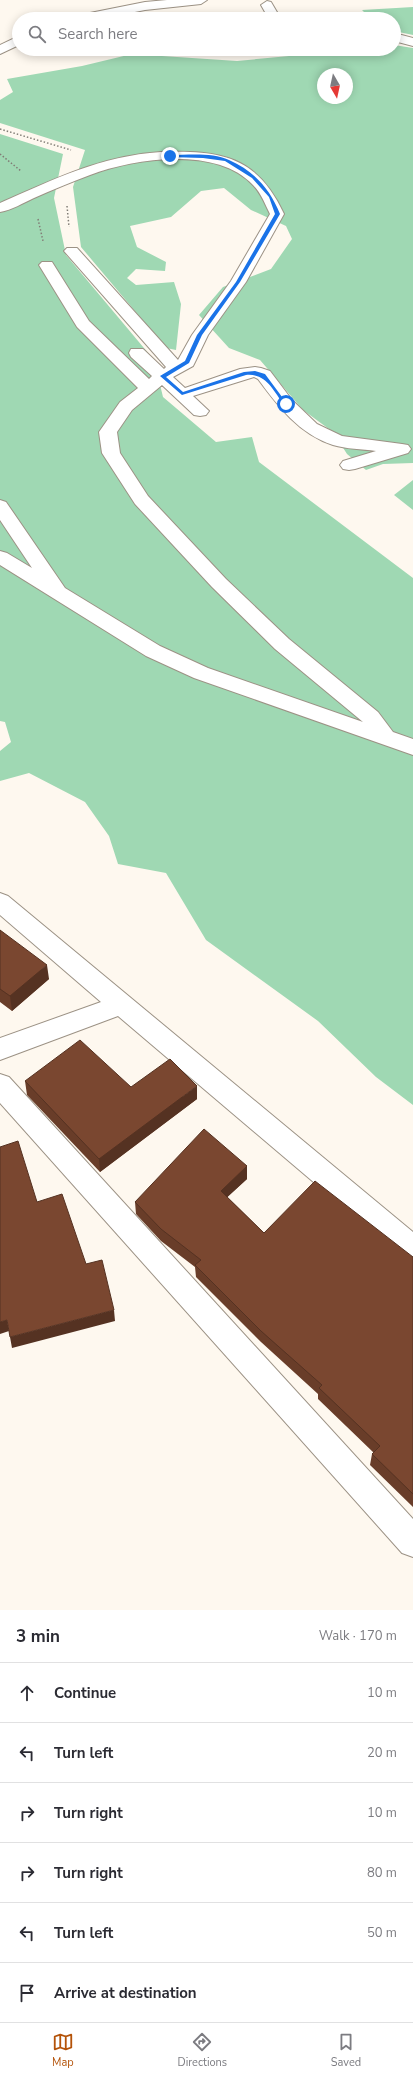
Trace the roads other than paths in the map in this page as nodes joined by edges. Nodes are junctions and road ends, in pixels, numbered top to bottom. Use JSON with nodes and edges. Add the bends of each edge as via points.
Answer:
{"nodes":[{"id":1,"x":201,"y":0,"type":"edge"},
{"id":2,"x":267,"y":5,"type":"dead end"},
{"id":3,"x":115,"y":12,"type":"edge"},
{"id":4,"x":271,"y":12,"type":"edge"},
{"id":5,"x":401,"y":39,"type":"edge"},
{"id":6,"x":413,"y":42,"type":"edge"},
{"id":7,"x":12,"y":44,"type":"edge"},
{"id":8,"x":0,"y":50,"type":"edge"},
{"id":9,"x":0,"y":208,"type":"edge"},
{"id":10,"x":72,"y":251,"type":"dead end"},
{"id":11,"x":47,"y":265,"type":"dead end"},
{"id":12,"x":137,"y":353,"type":"dead end"},
{"id":13,"x":162,"y":377,"type":"junction"},
{"id":14,"x":182,"y":394,"type":"junction"},
{"id":15,"x":200,"y":411,"type":"dead end"},
{"id":16,"x":408,"y":448,"type":"edge"},
{"id":17,"x":349,"y":465,"type":"dead end"},
{"id":18,"x":0,"y":506,"type":"edge"},
{"id":19,"x":0,"y":557,"type":"edge"},
{"id":20,"x":58,"y":594,"type":"junction"},
{"id":21,"x":384,"y":737,"type":"junction"},
{"id":22,"x":413,"y":747,"type":"edge"},
{"id":23,"x":0,"y":902,"type":"edge"},
{"id":24,"x":123,"y":1004,"type":"junction"},
{"id":25,"x":0,"y":1049,"type":"edge"},
{"id":26,"x":0,"y":1086,"type":"edge"},
{"id":27,"x":413,"y":1249,"type":"edge"},
{"id":28,"x":413,"y":1542,"type":"edge"}],
"edges":[{"from":1,"to":3,"type":"street"},
{"from":2,"to":4,"type":"street"},
{"from":5,"to":6,"type":"street"},
{"from":7,"to":8,"type":"street"},
{"from":9,"to":13,"type":"street","via":[[114,162],[142,158],[203,156],[227,160],[254,177],[271,197],[277,214],[238,282],[200,335],[187,362]]},
{"from":10,"to":13,"type":"street"},
{"from":11,"to":13,"type":"street","via":[[83,324]]},
{"from":12,"to":13,"type":"street"},
{"from":13,"to":14,"type":"street"},
{"from":13,"to":21,"type":"street","via":[[126,406],[108,432],[111,453],[142,500],[219,583],[282,644],[371,717]]},
{"from":14,"to":15,"type":"street"},
{"from":14,"to":16,"type":"street","via":[[255,372],[264,375],[286,404],[311,428],[338,441]]},
{"from":16,"to":17,"type":"street"},
{"from":18,"to":20,"type":"street"},
{"from":19,"to":20,"type":"street"},
{"from":20,"to":21,"type":"street","via":[[153,651],[201,673]]},
{"from":21,"to":22,"type":"street"},
{"from":23,"to":24,"type":"street"},
{"from":24,"to":25,"type":"street"},
{"from":24,"to":27,"type":"street"},
{"from":26,"to":28,"type":"street"}]}
